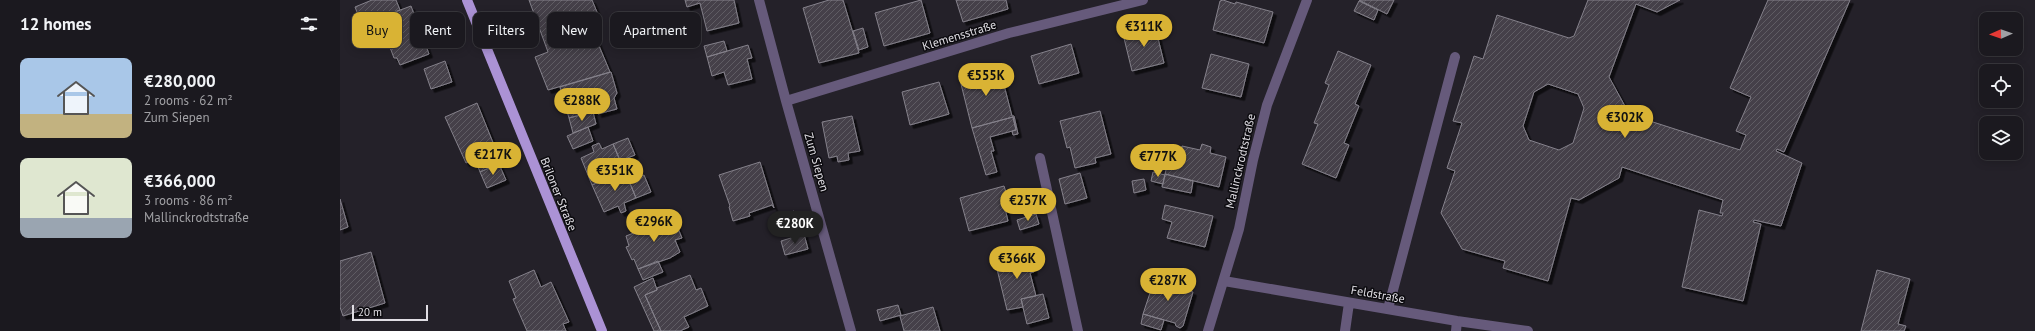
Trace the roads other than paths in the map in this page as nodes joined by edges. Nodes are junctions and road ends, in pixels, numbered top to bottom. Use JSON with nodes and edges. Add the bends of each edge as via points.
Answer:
{"nodes":[{"id":1,"x":467,"y":0,"type":"edge"},
{"id":2,"x":759,"y":0,"type":"edge"},
{"id":3,"x":1143,"y":0,"type":"edge"},
{"id":4,"x":1307,"y":0,"type":"edge"},
{"id":5,"x":1455,"y":57,"type":"dead end"},
{"id":6,"x":786,"y":101,"type":"junction"},
{"id":7,"x":1040,"y":158,"type":"dead end"},
{"id":8,"x":1224,"y":281,"type":"junction"},
{"id":9,"x":1349,"y":303,"type":"junction"},
{"id":10,"x":1388,"y":309,"type":"junction"},
{"id":11,"x":1456,"y":326,"type":"edge"},
{"id":12,"x":602,"y":331,"type":"edge"},
{"id":13,"x":851,"y":331,"type":"edge"},
{"id":14,"x":1078,"y":331,"type":"edge"},
{"id":15,"x":1208,"y":331,"type":"edge"},
{"id":16,"x":1345,"y":331,"type":"edge"},
{"id":17,"x":1528,"y":331,"type":"edge"}],
"edges":[{"from":1,"to":12,"type":"main road","name":"Briloner Straße"},
{"from":2,"to":6,"type":"street","name":"Zum Siepen"},
{"from":3,"to":6,"type":"street","name":"Klemensstraße","via":[[1009,34]]},
{"from":4,"to":8,"type":"street","name":"Mallinckrodtstraße","via":[[1267,104],[1239,228]]},
{"from":5,"to":10,"type":"street"},
{"from":6,"to":13,"type":"street","name":"Zum Siepen"},
{"from":7,"to":14,"type":"street"},
{"from":8,"to":9,"type":"street","name":"Feldstraße"},
{"from":8,"to":15,"type":"street","name":"Mallinckrodtstraße"},
{"from":9,"to":10,"type":"street","name":"Feldstraße"},
{"from":9,"to":16,"type":"street"},
{"from":10,"to":11,"type":"street","name":"Feldstraße"},
{"from":11,"to":17,"type":"street","name":"Feldstraße"}]}
